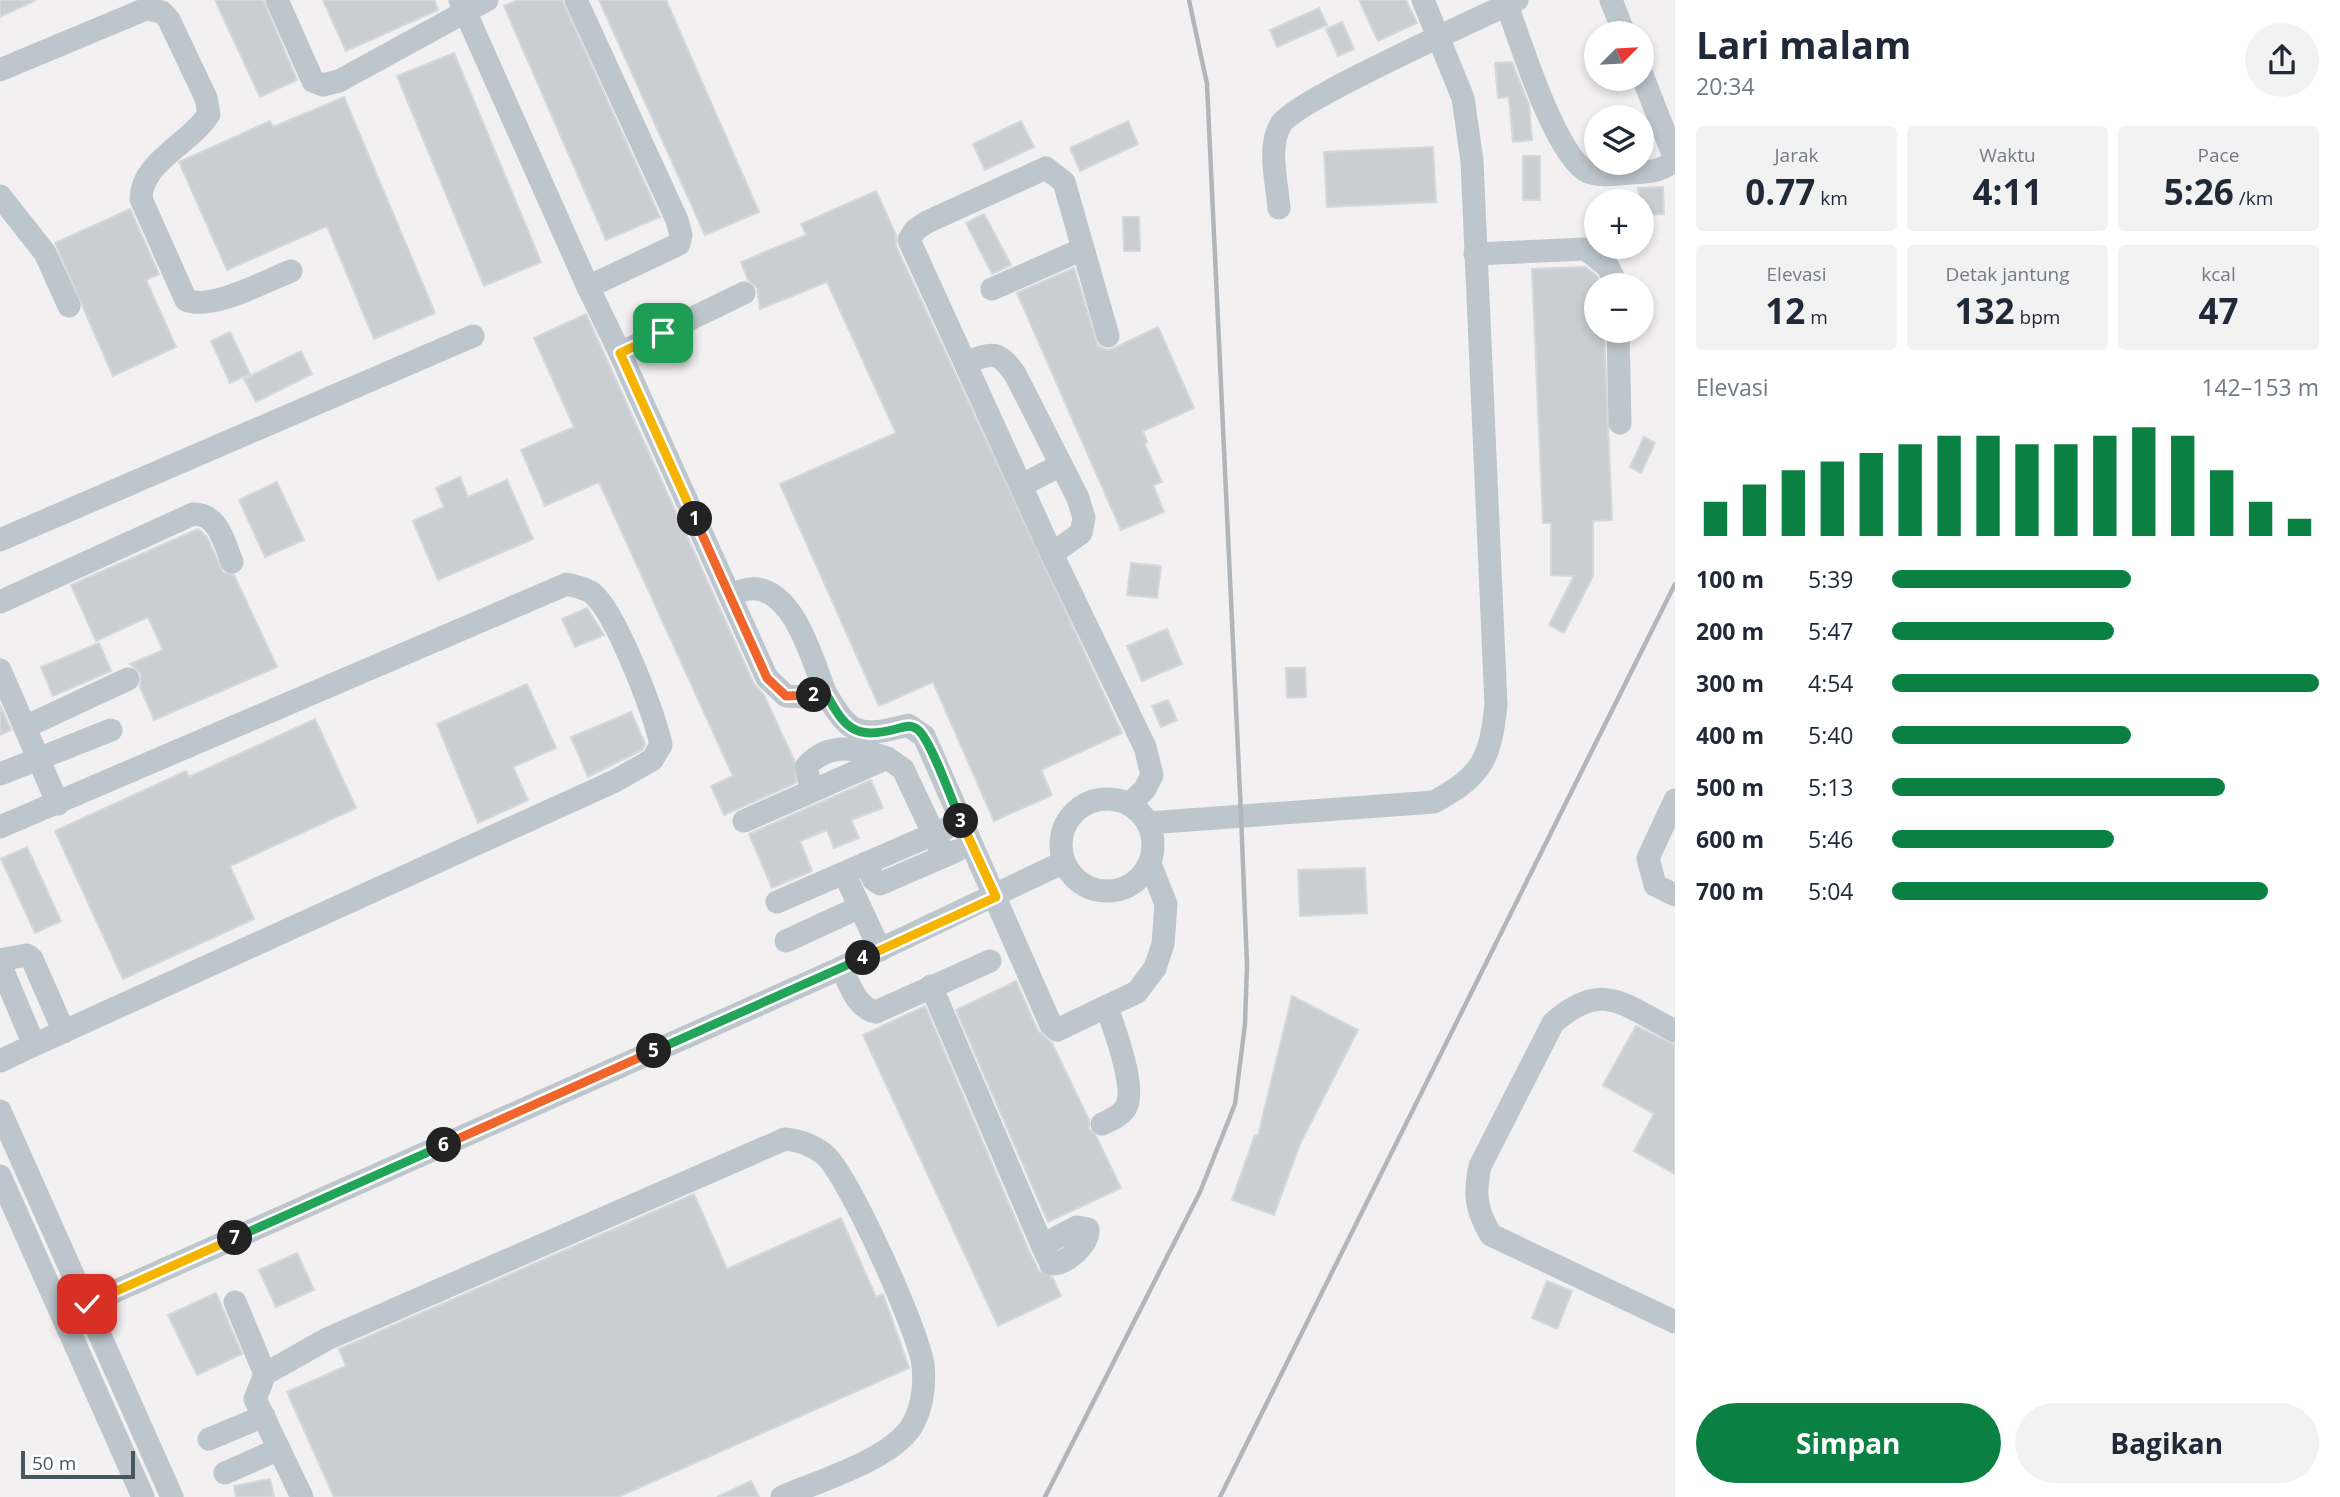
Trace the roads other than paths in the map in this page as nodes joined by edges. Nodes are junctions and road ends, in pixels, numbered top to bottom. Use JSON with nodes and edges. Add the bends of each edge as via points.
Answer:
{"nodes":[{"id":1,"x":277,"y":0,"type":"edge"},
{"id":2,"x":487,"y":0,"type":"edge"},
{"id":3,"x":576,"y":0,"type":"edge"},
{"id":4,"x":1423,"y":0,"type":"edge"},
{"id":5,"x":1611,"y":0,"type":"edge"},
{"id":6,"x":1512,"y":3,"type":"edge"},
{"id":7,"x":463,"y":6,"type":"edge"},
{"id":8,"x":1619,"y":21,"type":"edge"},
{"id":9,"x":1440,"y":37,"type":"junction"},
{"id":10,"x":0,"y":70,"type":"edge"},
{"id":11,"x":1648,"y":91,"type":"edge"},
{"id":12,"x":0,"y":196,"type":"edge"},
{"id":13,"x":1279,"y":208,"type":"dead end"},
{"id":14,"x":1083,"y":249,"type":"junction"},
{"id":15,"x":1475,"y":254,"type":"junction"},
{"id":16,"x":291,"y":271,"type":"dead end"},
{"id":17,"x":1611,"y":273,"type":"edge"},
{"id":18,"x":588,"y":287,"type":"junction"},
{"id":19,"x":992,"y":289,"type":"dead end"},
{"id":20,"x":744,"y":293,"type":"dead end"},
{"id":21,"x":69,"y":306,"type":"dead end"},
{"id":22,"x":1108,"y":335,"type":"dead end"},
{"id":23,"x":473,"y":336,"type":"dead end"},
{"id":24,"x":1618,"y":343,"type":"edge"},
{"id":25,"x":620,"y":353,"type":"junction"},
{"id":26,"x":966,"y":363,"type":"junction"},
{"id":27,"x":1620,"y":423,"type":"dead end"},
{"id":28,"x":1061,"y":465,"type":"junction"},
{"id":29,"x":1022,"y":485,"type":"junction"},
{"id":30,"x":0,"y":540,"type":"edge"},
{"id":31,"x":1052,"y":554,"type":"junction"},
{"id":32,"x":232,"y":562,"type":"dead end"},
{"id":33,"x":730,"y":595,"type":"junction"},
{"id":34,"x":0,"y":602,"type":"edge"},
{"id":35,"x":0,"y":670,"type":"edge"},
{"id":36,"x":128,"y":679,"type":"dead end"},
{"id":37,"x":825,"y":692,"type":"junction"},
{"id":38,"x":25,"y":727,"type":"junction"},
{"id":39,"x":111,"y":730,"type":"dead end"},
{"id":40,"x":39,"y":758,"type":"junction"},
{"id":41,"x":0,"y":774,"type":"edge"},
{"id":42,"x":1675,"y":800,"type":"edge"},
{"id":43,"x":58,"y":804,"type":"junction"},
{"id":44,"x":1130,"y":804,"type":"junction"},
{"id":45,"x":744,"y":821,"type":"dead end"},
{"id":46,"x":961,"y":822,"type":"junction"},
{"id":47,"x":1148,"y":823,"type":"junction"},
{"id":48,"x":0,"y":827,"type":"edge"},
{"id":49,"x":933,"y":834,"type":"junction"},
{"id":50,"x":971,"y":844,"type":"junction"},
{"id":51,"x":944,"y":856,"type":"junction"},
{"id":52,"x":1064,"y":862,"type":"junction"},
{"id":53,"x":866,"y":863,"type":"junction"},
{"id":54,"x":1150,"y":864,"type":"junction"},
{"id":55,"x":844,"y":873,"type":"junction"},
{"id":56,"x":1675,"y":895,"type":"edge"},
{"id":57,"x":996,"y":897,"type":"junction"},
{"id":58,"x":777,"y":902,"type":"dead end"},
{"id":59,"x":860,"y":907,"type":"junction"},
{"id":60,"x":786,"y":941,"type":"dead end"},
{"id":61,"x":880,"y":950,"type":"junction"},
{"id":62,"x":990,"y":961,"type":"dead end"},
{"id":63,"x":0,"y":962,"type":"edge"},
{"id":64,"x":841,"y":968,"type":"junction"},
{"id":65,"x":931,"y":986,"type":"junction"},
{"id":66,"x":1107,"y":1007,"type":"junction"},
{"id":67,"x":1675,"y":1031,"type":"edge"},
{"id":68,"x":64,"y":1032,"type":"junction"},
{"id":69,"x":34,"y":1045,"type":"junction"},
{"id":70,"x":0,"y":1062,"type":"edge"},
{"id":71,"x":0,"y":1111,"type":"edge"},
{"id":72,"x":1102,"y":1124,"type":"dead end"},
{"id":73,"x":0,"y":1176,"type":"edge"},
{"id":74,"x":1042,"y":1245,"type":"dead end"},
{"id":75,"x":235,"y":1302,"type":"dead end"},
{"id":76,"x":87,"y":1304,"type":"junction"},
{"id":77,"x":62,"y":1315,"type":"junction"},
{"id":78,"x":1675,"y":1322,"type":"edge"},
{"id":79,"x":265,"y":1374,"type":"junction"},
{"id":80,"x":264,"y":1416,"type":"junction"},
{"id":81,"x":209,"y":1439,"type":"dead end"},
{"id":82,"x":279,"y":1449,"type":"junction"},
{"id":83,"x":225,"y":1473,"type":"dead end"},
{"id":84,"x":143,"y":1497,"type":"edge"},
{"id":85,"x":172,"y":1497,"type":"edge"},
{"id":86,"x":302,"y":1497,"type":"edge"},
{"id":87,"x":782,"y":1497,"type":"edge"}],
"edges":[{"from":1,"to":7,"type":"lane","via":[[313,80],[323,85],[339,81]]},
{"from":2,"to":7,"type":"lane"},
{"from":3,"to":18,"type":"lane","via":[[681,235],[679,244]]},
{"from":4,"to":9,"type":"lane"},
{"from":5,"to":8,"type":"lane"},
{"from":6,"to":9,"type":"lane"},
{"from":6,"to":11,"type":"lane","via":[[1557,132],[1574,163],[1590,173],[1667,168],[1675,159]]},
{"from":7,"to":18,"type":"lane"},
{"from":9,"to":13,"type":"lane","via":[[1329,92],[1281,122],[1273,141]]},
{"from":9,"to":15,"type":"lane","via":[[1463,98],[1472,161]]},
{"from":10,"to":16,"type":"lane","via":[[146,9],[162,12],[206,98],[209,114],[141,184],[141,199],[186,300],[197,305],[211,302]]},
{"from":12,"to":21,"type":"lane","via":[[45,253]]},
{"from":14,"to":19,"type":"lane"},
{"from":14,"to":22,"type":"lane"},
{"from":14,"to":26,"type":"lane","via":[[1064,182],[1046,168],[915,230],[908,240]]},
{"from":15,"to":17,"type":"lane","via":[[1586,249]]},
{"from":15,"to":47,"type":"lane","via":[[1496,705],[1493,739],[1482,765],[1465,785],[1434,802]]},
{"from":18,"to":25,"type":"lane"},
{"from":20,"to":25,"type":"lane"},
{"from":23,"to":30,"type":"lane"},
{"from":24,"to":27,"type":"lane"},
{"from":25,"to":33,"type":"lane"},
{"from":26,"to":28,"type":"lane","via":[[989,354],[1004,359]]},
{"from":26,"to":29,"type":"lane"},
{"from":28,"to":29,"type":"lane"},
{"from":28,"to":31,"type":"lane","via":[[1084,518],[1081,533]]},
{"from":29,"to":31,"type":"lane"},
{"from":31,"to":44,"type":"lane","via":[[1145,747],[1152,775]]},
{"from":32,"to":34,"type":"lane","via":[[211,518],[193,514]]},
{"from":33,"to":37,"type":"lane","via":[[750,589],[783,602],[793,614]]},
{"from":33,"to":37,"type":"lane","via":[[777,691],[805,697]]},
{"from":35,"to":38,"type":"lane"},
{"from":36,"to":38,"type":"lane"},
{"from":37,"to":46,"type":"lane","via":[[850,729],[865,734],[908,726],[918,729]]},
{"from":38,"to":40,"type":"lane"},
{"from":39,"to":40,"type":"lane"},
{"from":40,"to":41,"type":"lane"},
{"from":40,"to":43,"type":"lane"},
{"from":42,"to":56,"type":"lane","via":[[1647,858],[1655,885]]},
{"from":43,"to":48,"type":"lane"},
{"from":43,"to":68,"type":"lane","via":[[567,584],[591,591],[605,607],[655,717],[661,745],[652,760],[615,780]]},
{"from":44,"to":47,"type":"lane"},
{"from":44,"to":52,"type":"lane","via":[[1102,798],[1076,809],[1061,834]]},
{"from":45,"to":49,"type":"lane","via":[[812,791],[806,767],[833,749],[858,748],[903,769]]},
{"from":46,"to":49,"type":"lane"},
{"from":46,"to":50,"type":"lane"},
{"from":47,"to":54,"type":"lane","via":[[1153,839]]},
{"from":49,"to":51,"type":"lane"},
{"from":49,"to":53,"type":"lane"},
{"from":50,"to":51,"type":"lane"},
{"from":50,"to":57,"type":"lane"},
{"from":51,"to":53,"type":"lane","via":[[880,884]]},
{"from":52,"to":54,"type":"lane","via":[[1072,876],[1098,891],[1129,886]]},
{"from":52,"to":57,"type":"lane"},
{"from":53,"to":55,"type":"lane"},
{"from":54,"to":66,"type":"lane","via":[[1166,904],[1163,944],[1155,968],[1137,992]]},
{"from":55,"to":58,"type":"lane"},
{"from":55,"to":59,"type":"lane"},
{"from":57,"to":61,"type":"lane"},
{"from":57,"to":66,"type":"lane","via":[[1051,1025],[1057,1030],[1064,1028]]},
{"from":59,"to":60,"type":"lane"},
{"from":59,"to":61,"type":"lane"},
{"from":61,"to":64,"type":"lane"},
{"from":62,"to":65,"type":"lane"},
{"from":63,"to":68,"type":"lane","via":[[17,955],[32,959]]},
{"from":63,"to":69,"type":"lane"},
{"from":64,"to":65,"type":"lane","via":[[857,999],[876,1012]]},
{"from":64,"to":76,"type":"lane"},
{"from":65,"to":74,"type":"lane"},
{"from":66,"to":72,"type":"lane","via":[[1129,1096],[1126,1108]]},
{"from":67,"to":78,"type":"lane","via":[[1609,998],[1588,998],[1573,1005],[1553,1023],[1480,1166],[1474,1192],[1478,1213],[1491,1235]]},
{"from":68,"to":69,"type":"lane"},
{"from":69,"to":70,"type":"lane"},
{"from":71,"to":76,"type":"lane"},
{"from":73,"to":77,"type":"lane"},
{"from":75,"to":79,"type":"lane"},
{"from":76,"to":77,"type":"lane"},
{"from":76,"to":85,"type":"lane"},
{"from":77,"to":84,"type":"lane"},
{"from":79,"to":80,"type":"lane","via":[[255,1399]]},
{"from":79,"to":87,"type":"lane","via":[[327,1339],[691,1178],[785,1139],[799,1140],[825,1155],[846,1182],[910,1322],[923,1363],[924,1396],[914,1424],[901,1441]]},
{"from":80,"to":81,"type":"lane"},
{"from":80,"to":82,"type":"lane"},
{"from":82,"to":83,"type":"lane"},
{"from":82,"to":86,"type":"lane"}]}
